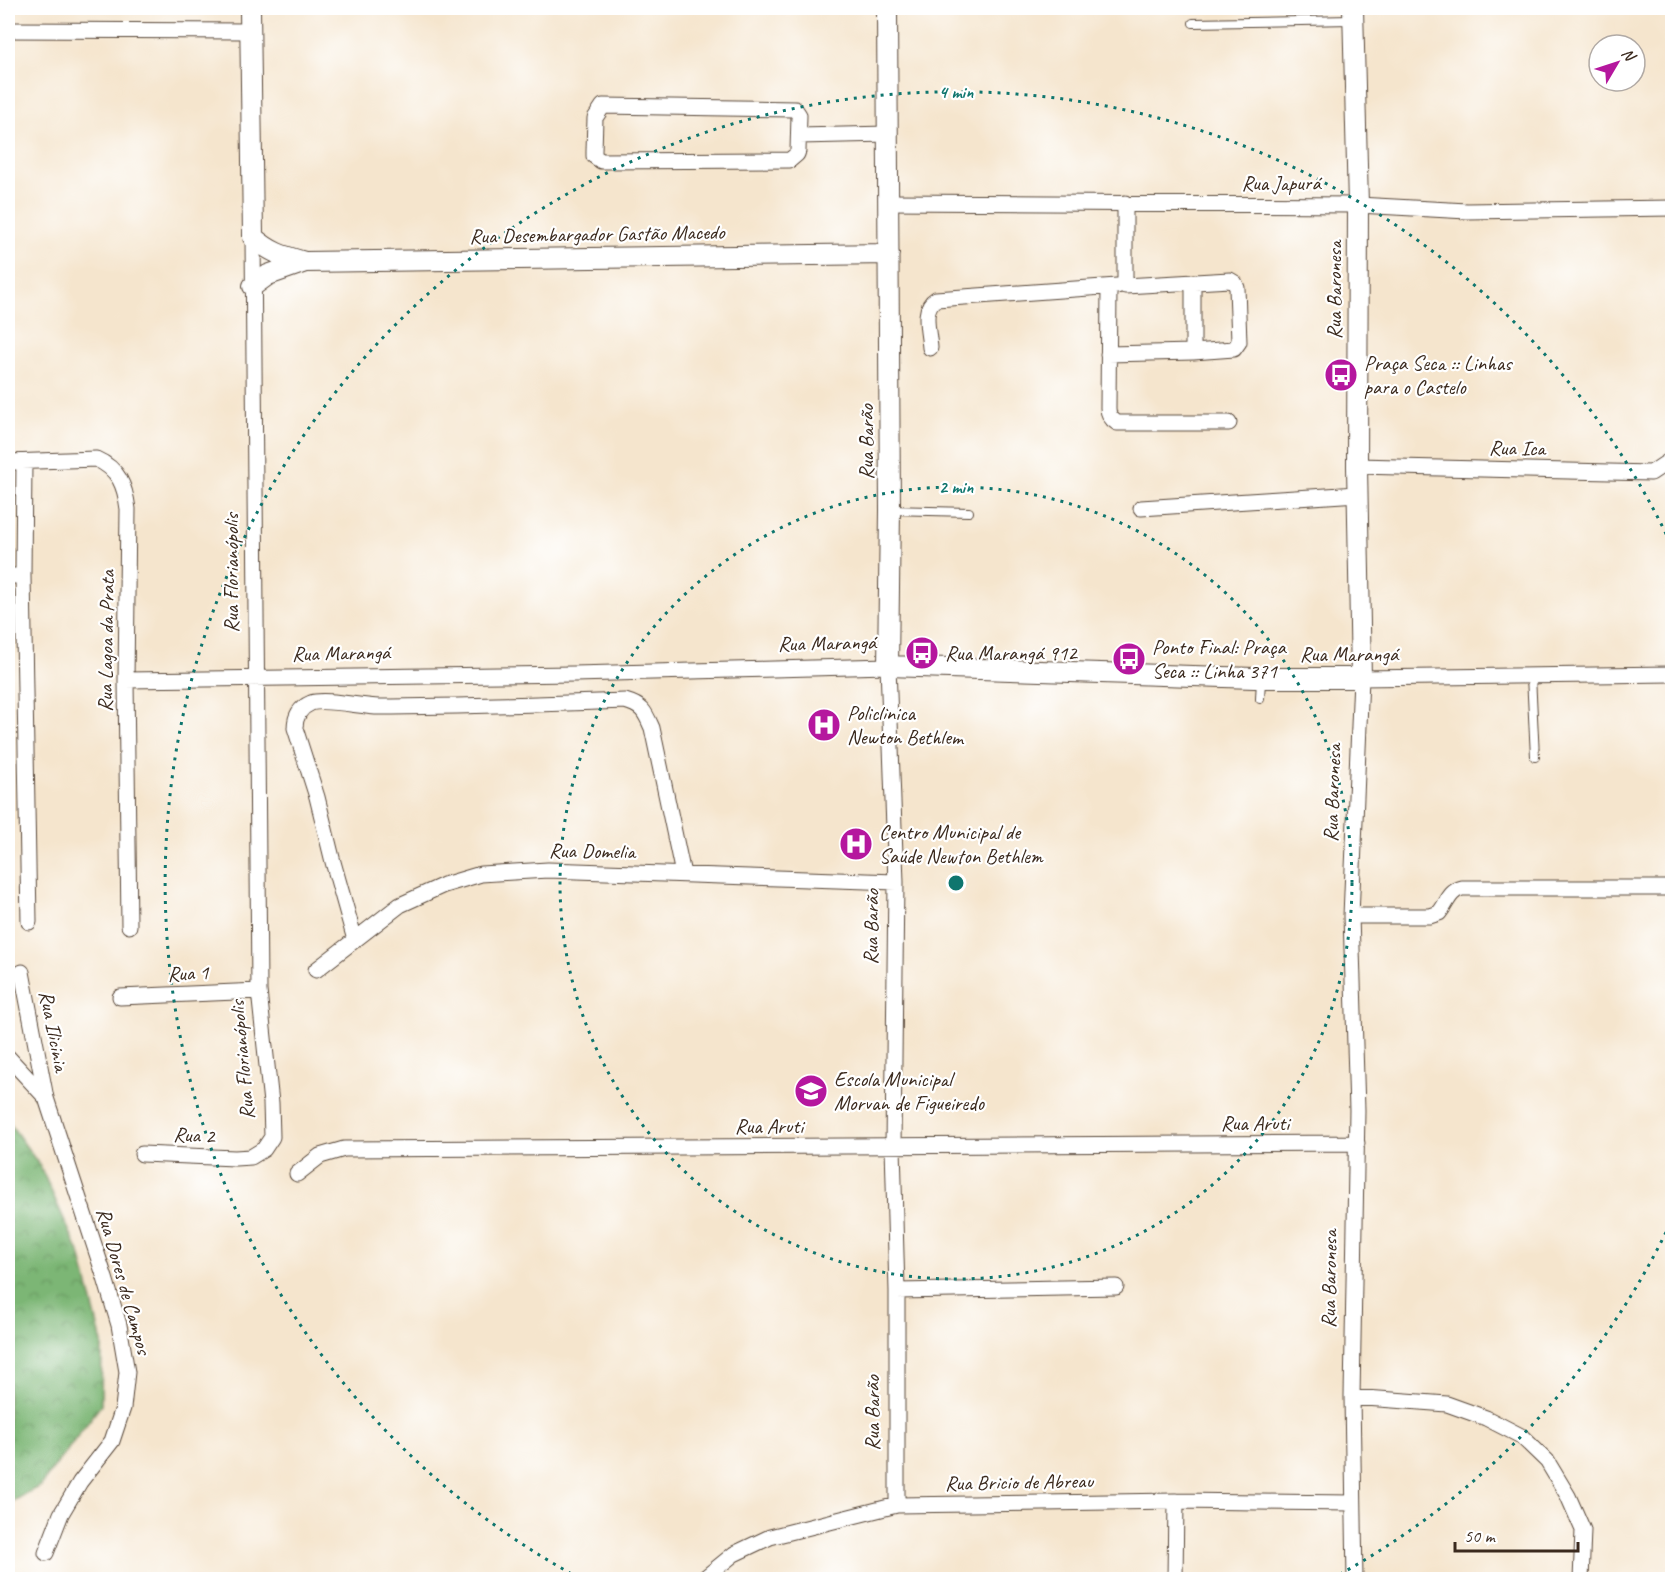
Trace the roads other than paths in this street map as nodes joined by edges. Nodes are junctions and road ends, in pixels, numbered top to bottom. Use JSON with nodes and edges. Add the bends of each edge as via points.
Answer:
{"nodes":[{"id":1,"x":250,"y":8,"type":"edge"},
{"id":2,"x":887,"y":8,"type":"edge"},
{"id":3,"x":1353,"y":14,"type":"edge"},
{"id":4,"x":1193,"y":24,"type":"dead end"},
{"id":5,"x":8,"y":30,"type":"edge"},
{"id":6,"x":250,"y":31,"type":"junction"},
{"id":7,"x":888,"y":134,"type":"junction"},
{"id":8,"x":799,"y":136,"type":"junction"},
{"id":9,"x":888,"y":202,"type":"junction"},
{"id":10,"x":1125,"y":203,"type":"junction"},
{"id":11,"x":1358,"y":205,"type":"junction"},
{"id":12,"x":1672,"y":208,"type":"edge"},
{"id":13,"x":254,"y":237,"type":"junction"},
{"id":14,"x":889,"y":254,"type":"junction"},
{"id":15,"x":305,"y":262,"type":"junction"},
{"id":16,"x":1193,"y":282,"type":"junction"},
{"id":17,"x":254,"y":286,"type":"junction"},
{"id":18,"x":1125,"y":286,"type":"junction"},
{"id":19,"x":1109,"y":287,"type":"junction"},
{"id":20,"x":930,"y":348,"type":"dead end"},
{"id":21,"x":1193,"y":352,"type":"junction"},
{"id":22,"x":1108,"y":354,"type":"junction"},
{"id":23,"x":1229,"y":423,"type":"dead end"},
{"id":24,"x":1672,"y":459,"type":"edge"},
{"id":25,"x":8,"y":462,"type":"edge"},
{"id":26,"x":24,"y":462,"type":"junction"},
{"id":27,"x":1357,"y":466,"type":"junction"},
{"id":28,"x":1358,"y":494,"type":"junction"},
{"id":29,"x":1141,"y":508,"type":"dead end"},
{"id":30,"x":890,"y":510,"type":"junction"},
{"id":31,"x":969,"y":512,"type":"dead end"},
{"id":32,"x":15,"y":576,"type":"edge"},
{"id":33,"x":888,"y":666,"type":"junction"},
{"id":34,"x":1672,"y":674,"type":"edge"},
{"id":35,"x":1531,"y":676,"type":"junction"},
{"id":36,"x":255,"y":678,"type":"junction"},
{"id":37,"x":1261,"y":678,"type":"junction"},
{"id":38,"x":1361,"y":678,"type":"junction"},
{"id":39,"x":126,"y":680,"type":"junction"},
{"id":40,"x":1260,"y":699,"type":"dead end"},
{"id":41,"x":1535,"y":757,"type":"dead end"},
{"id":42,"x":683,"y":874,"type":"junction"},
{"id":43,"x":896,"y":882,"type":"junction"},
{"id":44,"x":1672,"y":888,"type":"edge"},
{"id":45,"x":1351,"y":916,"type":"junction"},
{"id":46,"x":29,"y":922,"type":"dead end"},
{"id":47,"x":129,"y":926,"type":"dead end"},
{"id":48,"x":355,"y":940,"type":"junction"},
{"id":49,"x":316,"y":970,"type":"dead end"},
{"id":50,"x":22,"y":972,"type":"dead end"},
{"id":51,"x":259,"y":990,"type":"junction"},
{"id":52,"x":120,"y":998,"type":"dead end"},
{"id":53,"x":8,"y":1057,"type":"edge"},
{"id":54,"x":46,"y":1098,"type":"junction"},
{"id":55,"x":272,"y":1137,"type":"joint"},
{"id":56,"x":1357,"y":1143,"type":"junction"},
{"id":57,"x":893,"y":1147,"type":"junction"},
{"id":58,"x":142,"y":1154,"type":"dead end"},
{"id":59,"x":297,"y":1174,"type":"dead end"},
{"id":60,"x":1116,"y":1287,"type":"dead end"},
{"id":61,"x":897,"y":1291,"type":"junction"},
{"id":62,"x":1352,"y":1397,"type":"junction"},
{"id":63,"x":1176,"y":1501,"type":"junction"},
{"id":64,"x":1352,"y":1503,"type":"junction"},
{"id":65,"x":897,"y":1505,"type":"junction"},
{"id":66,"x":46,"y":1553,"type":"dead end"},
{"id":67,"x":702,"y":1580,"type":"edge"},
{"id":68,"x":1175,"y":1580,"type":"edge"},
{"id":69,"x":1355,"y":1580,"type":"edge"},
{"id":70,"x":1581,"y":1580,"type":"edge"}],
"edges":[{"from":1,"to":6,"type":"street","name":"Rua Florianópolis"},
{"from":2,"to":7,"type":"street","name":"Rua Barão"},
{"from":3,"to":4,"type":"lane"},
{"from":3,"to":11,"type":"street","name":"Rua Baronesa"},
{"from":5,"to":6,"type":"street"},
{"from":6,"to":13,"type":"street","name":"Rua Florianópolis"},
{"from":7,"to":8,"type":"street"},
{"from":7,"to":9,"type":"street","name":"Rua Barão"},
{"from":8,"to":8,"type":"street","via":[[799,115],[791,108],[603,106],[595,118],[594,156],[601,161],[790,160],[797,154]]},
{"from":9,"to":10,"type":"street","name":"Rua Japurá"},
{"from":9,"to":14,"type":"street","name":"Rua Barão"},
{"from":10,"to":11,"type":"street","name":"Rua Japurá"},
{"from":10,"to":18,"type":"street"},
{"from":11,"to":12,"type":"street","name":"Rua Japurá","via":[[1467,211]]},
{"from":11,"to":27,"type":"street","name":"Rua Baronesa"},
{"from":13,"to":15,"type":"street","name":"Rua Desembargador Gastão Macedo","via":[[281,256]]},
{"from":13,"to":17,"type":"street","name":"Rua Florianópolis"},
{"from":14,"to":15,"type":"street","name":"Rua Desembargador Gastão Macedo"},
{"from":14,"to":30,"type":"street","name":"Rua Barão"},
{"from":15,"to":17,"type":"street","name":"Rua Desembargador Gastão Macedo","via":[[268,275]]},
{"from":16,"to":18,"type":"street"},
{"from":16,"to":21,"type":"street"},
{"from":16,"to":21,"type":"street","via":[[1235,283],[1239,342],[1234,349]]},
{"from":17,"to":36,"type":"street","name":"Rua Florianópolis"},
{"from":18,"to":19,"type":"street"},
{"from":19,"to":20,"type":"street","via":[[936,298],[927,309]]},
{"from":19,"to":22,"type":"street"},
{"from":21,"to":22,"type":"street"},
{"from":22,"to":23,"type":"street","via":[[1108,414],[1117,423]]},
{"from":24,"to":27,"type":"street","name":"Rua Ica","via":[[1651,473]]},
{"from":25,"to":26,"type":"street","name":"Rua Lagoa da Prata"},
{"from":26,"to":32,"type":"street"},
{"from":26,"to":39,"type":"street","name":"Rua Lagoa da Prata","via":[[96,459],[108,464],[126,492]]},
{"from":27,"to":28,"type":"street","name":"Rua Baronesa"},
{"from":28,"to":29,"type":"street"},
{"from":28,"to":38,"type":"street","name":"Rua Baronesa"},
{"from":30,"to":31,"type":"lane"},
{"from":30,"to":33,"type":"street","name":"Rua Barão"},
{"from":32,"to":46,"type":"street"},
{"from":33,"to":36,"type":"street","name":"Rua Marangá"},
{"from":33,"to":37,"type":"street","name":"Rua Marangá"},
{"from":33,"to":43,"type":"street","name":"Rua Barão"},
{"from":34,"to":35,"type":"street","name":"Rua Marangá"},
{"from":35,"to":38,"type":"street","name":"Rua Marangá"},
{"from":35,"to":41,"type":"lane"},
{"from":36,"to":39,"type":"street","name":"Rua Marangá"},
{"from":36,"to":51,"type":"street","name":"Rua Florianópolis"},
{"from":37,"to":38,"type":"street","name":"Rua Marangá"},
{"from":37,"to":40,"type":"lane"},
{"from":38,"to":45,"type":"street","name":"Rua Baronesa"},
{"from":39,"to":47,"type":"street","name":"Rua Lagoa da Prata"},
{"from":42,"to":43,"type":"street","name":"Rua Domelia"},
{"from":42,"to":48,"type":"street","name":"Rua Domelia","via":[[548,870],[481,874],[400,905]]},
{"from":42,"to":48,"type":"street","via":[[652,728],[638,705],[625,701],[376,707],[310,704],[295,717],[295,728]]},
{"from":43,"to":57,"type":"street","name":"Rua Barão"},
{"from":44,"to":45,"type":"street","via":[[1462,888],[1451,894],[1439,913],[1430,916]]},
{"from":45,"to":56,"type":"street","name":"Rua Baronesa"},
{"from":48,"to":49,"type":"street","name":"Rua Domelia"},
{"from":50,"to":54,"type":"street","name":"Rua Ilicinia"},
{"from":51,"to":52,"type":"street","name":"Rua 1"},
{"from":51,"to":55,"type":"street","name":"Rua Florianópolis"},
{"from":53,"to":54,"type":"street","name":"Rua Dores de Campos"},
{"from":54,"to":66,"type":"street","name":"Rua Dores de Campos","via":[[119,1325],[127,1372],[123,1408],[112,1441],[61,1514]]},
{"from":55,"to":58,"type":"street","name":"Rua 2","via":[[264,1149],[251,1157]]},
{"from":56,"to":57,"type":"street","name":"Rua Aruti"},
{"from":56,"to":62,"type":"street","name":"Rua Baronesa"},
{"from":57,"to":59,"type":"street","name":"Rua Aruti","via":[[344,1149],[320,1156]]},
{"from":57,"to":61,"type":"street","name":"Rua Barão"},
{"from":60,"to":61,"type":"street"},
{"from":61,"to":65,"type":"street","name":"Rua Barão"},
{"from":62,"to":64,"type":"street","name":"Rua Baronesa"},
{"from":62,"to":70,"type":"street","via":[[1447,1404],[1521,1436],[1547,1461],[1583,1530]]},
{"from":63,"to":64,"type":"street","name":"Rua Bricio de Abreau"},
{"from":63,"to":65,"type":"street","name":"Rua Bricio de Abreau"},
{"from":63,"to":68,"type":"street"},
{"from":64,"to":69,"type":"street","name":"Rua Baronesa"},
{"from":65,"to":67,"type":"street","name":"Rua Bricio de Abreau","via":[[770,1537],[734,1554]]}]}
